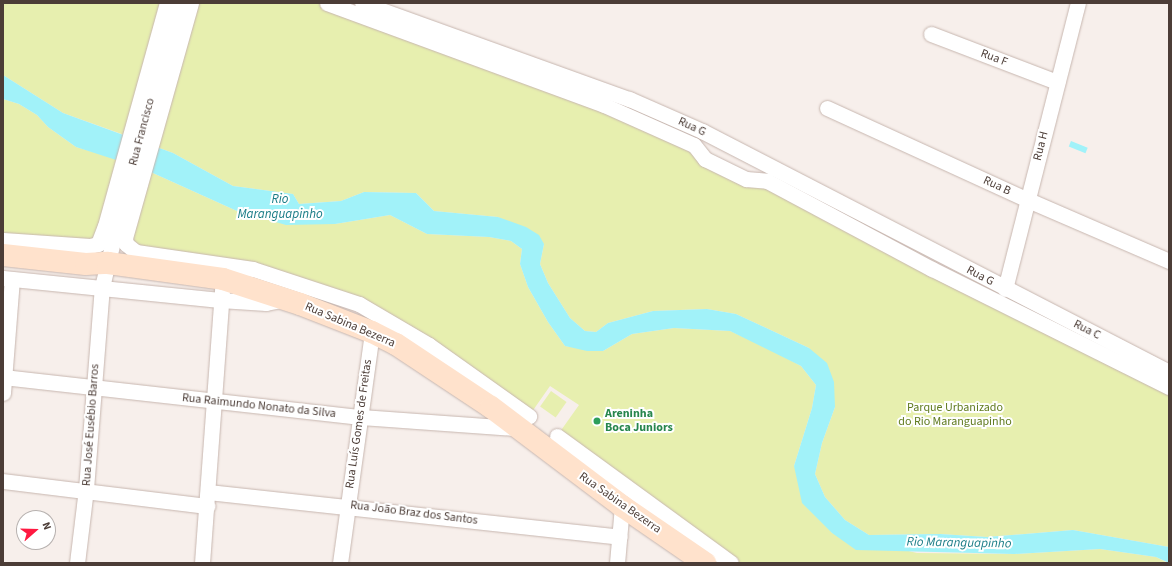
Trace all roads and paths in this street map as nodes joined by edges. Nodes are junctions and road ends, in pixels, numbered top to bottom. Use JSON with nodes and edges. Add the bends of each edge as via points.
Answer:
{"nodes":[{"id":1,"x":167,"y":3,"type":"edge"},
{"id":2,"x":180,"y":3,"type":"edge"},
{"id":3,"x":191,"y":3,"type":"edge"},
{"id":4,"x":327,"y":3,"type":"edge"},
{"id":5,"x":362,"y":3,"type":"edge"},
{"id":6,"x":1078,"y":3,"type":"edge"},
{"id":7,"x":932,"y":34,"type":"dead end"},
{"id":8,"x":159,"y":75,"type":"junction"},
{"id":9,"x":1057,"y":82,"type":"junction"},
{"id":10,"x":827,"y":108,"type":"dead end"},
{"id":11,"x":1028,"y":200,"type":"junction"},
{"id":12,"x":121,"y":212,"type":"junction"},
{"id":13,"x":3,"y":240,"type":"edge"},
{"id":14,"x":3,"y":255,"type":"edge"},
{"id":15,"x":1169,"y":261,"type":"edge"},
{"id":16,"x":108,"y":262,"type":"junction"},
{"id":17,"x":8,"y":278,"type":"edge"},
{"id":18,"x":223,"y":279,"type":"junction"},
{"id":19,"x":102,"y":287,"type":"junction"},
{"id":20,"x":1005,"y":289,"type":"junction"},
{"id":21,"x":220,"y":300,"type":"junction"},
{"id":22,"x":285,"y":300,"type":"junction"},
{"id":23,"x":372,"y":332,"type":"junction"},
{"id":24,"x":1168,"y":366,"type":"edge"},
{"id":25,"x":4,"y":377,"type":"edge"},
{"id":26,"x":93,"y":386,"type":"junction"},
{"id":27,"x":1169,"y":387,"type":"edge"},
{"id":28,"x":3,"y":393,"type":"edge"},
{"id":29,"x":214,"y":401,"type":"junction"},
{"id":30,"x":361,"y":417,"type":"junction"},
{"id":31,"x":523,"y":422,"type":"junction"},
{"id":32,"x":557,"y":436,"type":"dead end"},
{"id":33,"x":3,"y":481,"type":"edge"},
{"id":34,"x":86,"y":489,"type":"junction"},
{"id":35,"x":207,"y":499,"type":"junction"},
{"id":36,"x":346,"y":505,"type":"junction"},
{"id":37,"x":622,"y":506,"type":"junction"},
{"id":38,"x":620,"y":537,"type":"junction"},
{"id":39,"x":78,"y":563,"type":"edge"},
{"id":40,"x":202,"y":563,"type":"edge"},
{"id":41,"x":340,"y":563,"type":"edge"},
{"id":42,"x":617,"y":563,"type":"edge"},
{"id":43,"x":706,"y":563,"type":"edge"},
{"id":44,"x":731,"y":563,"type":"edge"}],
"edges":[{"from":1,"to":8,"type":"street"},
{"from":2,"to":8,"type":"street","name":"Rua Francisco"},
{"from":3,"to":8,"type":"street"},
{"from":4,"to":27,"type":"street","via":[[604,105],[694,145],[705,159],[746,179],[767,181],[939,272]]},
{"from":5,"to":20,"type":"street","name":"Rua G","via":[[629,99],[702,131]]},
{"from":6,"to":9,"type":"street","name":"Rua H"},
{"from":7,"to":9,"type":"street","name":"Rua F"},
{"from":8,"to":12,"type":"street","name":"Rua Francisco"},
{"from":9,"to":11,"type":"street","name":"Rua H"},
{"from":10,"to":11,"type":"street","name":"Rua B"},
{"from":11,"to":15,"type":"street","name":"Rua B"},
{"from":11,"to":20,"type":"street","name":"Rua H"},
{"from":12,"to":13,"type":"street","via":[[98,244],[90,246]]},
{"from":12,"to":16,"type":"street","name":"Rua Francisco"},
{"from":12,"to":31,"type":"street","via":[[125,238],[130,248],[136,252],[252,269],[359,304],[429,345]]},
{"from":14,"to":16,"type":"main road","name":"Rua Sabina Bezerra","via":[[86,264]]},
{"from":16,"to":18,"type":"main road","name":"Rua Sabina Bezerra"},
{"from":16,"to":19,"type":"street","name":"Rua José Eusébio Barros"},
{"from":17,"to":19,"type":"street"},
{"from":17,"to":25,"type":"street"},
{"from":18,"to":21,"type":"street"},
{"from":18,"to":22,"type":"main road","name":"Rua Sabina Bezerra"},
{"from":19,"to":21,"type":"street"},
{"from":19,"to":26,"type":"street","name":"Rua José Eusébio Barros"},
{"from":20,"to":24,"type":"street","name":"Rua C"},
{"from":21,"to":22,"type":"street","via":[[266,303]]},
{"from":21,"to":29,"type":"street"},
{"from":22,"to":23,"type":"main road","name":"Rua Sabina Bezerra"},
{"from":23,"to":30,"type":"street","name":"Rua Luís Gomes de Freitas"},
{"from":23,"to":31,"type":"main road","name":"Rua Sabina Bezerra","via":[[396,344],[491,407]]},
{"from":25,"to":26,"type":"street","name":"Rua Raimundo Nonato da Silva"},
{"from":25,"to":28,"type":"street"},
{"from":26,"to":29,"type":"street","name":"Rua Raimundo Nonato da Silva"},
{"from":26,"to":34,"type":"street","name":"Rua José Eusébio Barros"},
{"from":29,"to":30,"type":"street","name":"Rua Raimundo Nonato da Silva"},
{"from":29,"to":35,"type":"street"},
{"from":30,"to":31,"type":"street","name":"Rua Raimundo Nonato da Silva"},
{"from":30,"to":36,"type":"street","name":"Rua Luís Gomes de Freitas"},
{"from":31,"to":37,"type":"main road","name":"Rua Sabina Bezerra"},
{"from":32,"to":44,"type":"street"},
{"from":33,"to":34,"type":"street","name":"Rua João Braz dos Santos"},
{"from":34,"to":35,"type":"street","name":"Rua João Braz dos Santos"},
{"from":34,"to":39,"type":"street","name":"Rua José Eusébio Barros"},
{"from":35,"to":36,"type":"street","name":"Rua João Braz dos Santos"},
{"from":35,"to":40,"type":"street"},
{"from":36,"to":38,"type":"street","name":"Rua João Braz dos Santos"},
{"from":36,"to":41,"type":"street","name":"Rua Luís Gomes de Freitas"},
{"from":37,"to":38,"type":"street"},
{"from":37,"to":43,"type":"main road","name":"Rua Sabina Bezerra"},
{"from":38,"to":42,"type":"street"}]}
